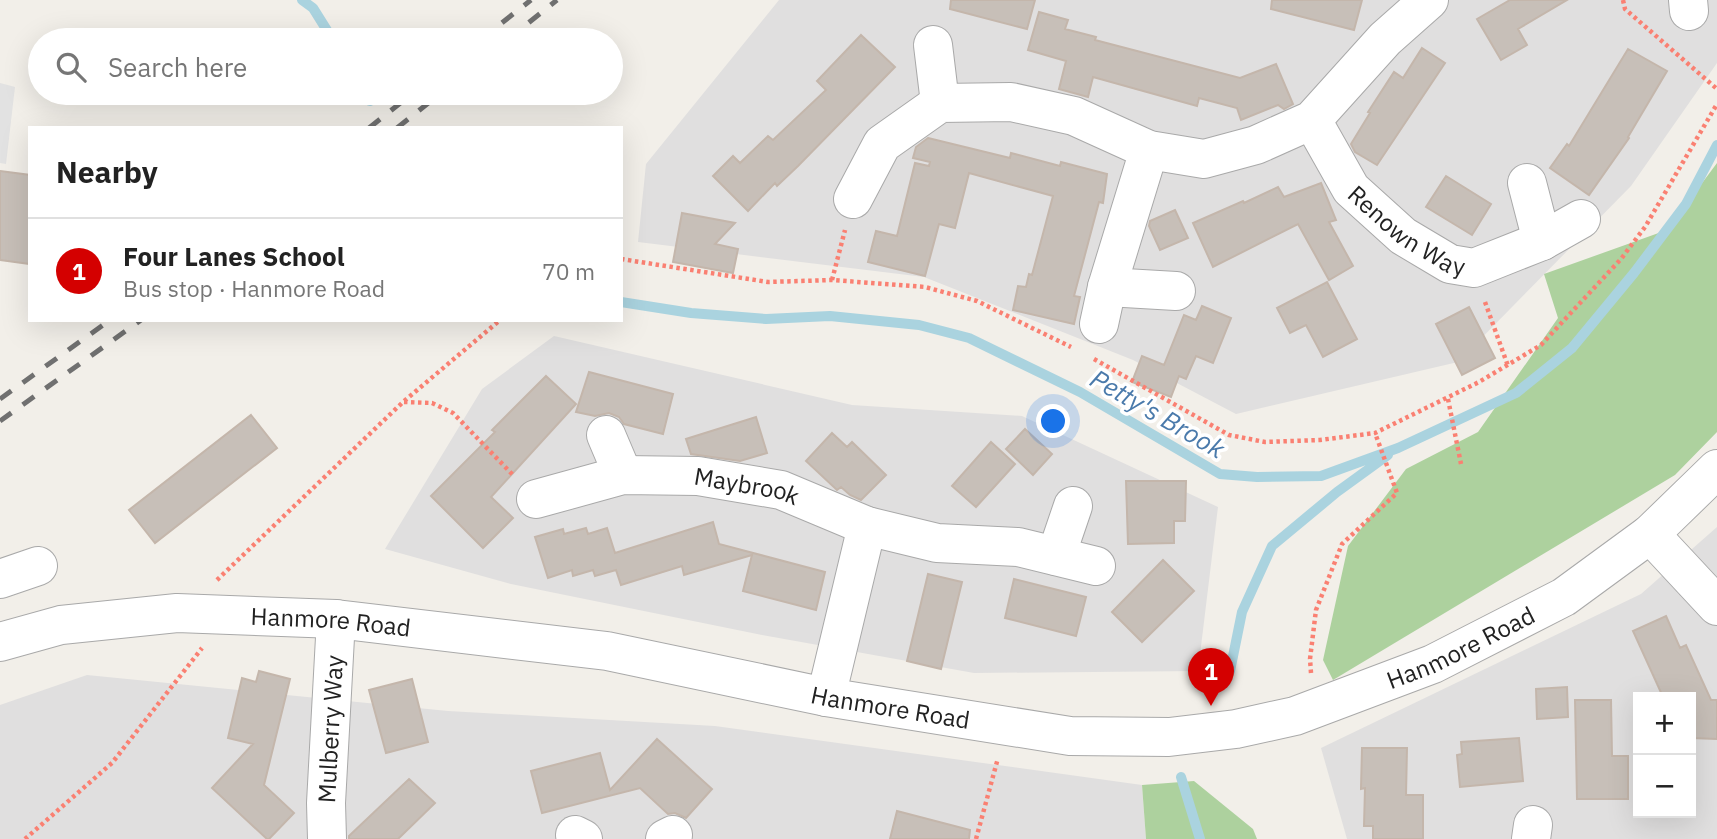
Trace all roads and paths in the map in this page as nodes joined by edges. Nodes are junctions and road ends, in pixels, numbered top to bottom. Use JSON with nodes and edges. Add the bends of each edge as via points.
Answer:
{"nodes":[{"id":1,"x":1429,"y":0,"type":"edge"},
{"id":2,"x":1623,"y":0,"type":"edge"},
{"id":3,"x":933,"y":45,"type":"dead end"},
{"id":4,"x":1717,"y":89,"type":"edge"},
{"id":5,"x":940,"y":103,"type":"junction"},
{"id":6,"x":1717,"y":104,"type":"edge"},
{"id":7,"x":1312,"y":120,"type":"junction"},
{"id":8,"x":1149,"y":150,"type":"junction"},
{"id":9,"x":1527,"y":183,"type":"dead end"},
{"id":10,"x":853,"y":199,"type":"joint"},
{"id":11,"x":1581,"y":219,"type":"dead end"},
{"id":12,"x":1542,"y":241,"type":"junction"},
{"id":13,"x":623,"y":259,"type":"edge"},
{"id":14,"x":1474,"y":268,"type":"junction"},
{"id":15,"x":832,"y":280,"type":"junction"},
{"id":16,"x":1107,"y":286,"type":"junction"},
{"id":17,"x":1176,"y":291,"type":"dead end"},
{"id":18,"x":498,"y":322,"type":"edge"},
{"id":19,"x":1090,"y":344,"type":"junction"},
{"id":20,"x":1508,"y":366,"type":"junction"},
{"id":21,"x":1448,"y":399,"type":"junction"},
{"id":22,"x":403,"y":401,"type":"junction"},
{"id":23,"x":1375,"y":433,"type":"junction"},
{"id":24,"x":606,"y":435,"type":"dead end"},
{"id":25,"x":1461,"y":464,"type":"dead end"},
{"id":26,"x":1717,"y":470,"type":"edge"},
{"id":27,"x":622,"y":475,"type":"junction"},
{"id":28,"x":537,"y":499,"type":"joint"},
{"id":29,"x":1073,"y":506,"type":"dead end"},
{"id":30,"x":867,"y":527,"type":"junction"},
{"id":31,"x":1650,"y":534,"type":"junction"},
{"id":32,"x":1056,"y":556,"type":"junction"},
{"id":33,"x":38,"y":566,"type":"dead end"},
{"id":34,"x":1096,"y":566,"type":"dead end"},
{"id":35,"x":0,"y":579,"type":"edge"},
{"id":36,"x":207,"y":589,"type":"dead end"},
{"id":37,"x":1717,"y":606,"type":"edge"},
{"id":38,"x":336,"y":619,"type":"junction"},
{"id":39,"x":208,"y":640,"type":"dead end"},
{"id":40,"x":0,"y":642,"type":"edge"},
{"id":41,"x":1312,"y":680,"type":"dead end"},
{"id":42,"x":826,"y":697,"type":"junction"},
{"id":43,"x":1006,"y":727,"type":"junction"},
{"id":44,"x":24,"y":839,"type":"edge"},
{"id":45,"x":327,"y":839,"type":"edge"},
{"id":46,"x":976,"y":839,"type":"edge"}],
"edges":[{"from":1,"to":7,"type":"street","via":[[1385,39]]},
{"from":2,"to":4,"type":"path","via":[[1625,9]]},
{"from":3,"to":5,"type":"street"},
{"from":5,"to":8,"type":"street","via":[[1011,102],[1074,116]]},
{"from":5,"to":10,"type":"street","via":[[882,144]]},
{"from":6,"to":20,"type":"path","via":[[1621,259],[1541,345]]},
{"from":7,"to":8,"type":"street","via":[[1256,145],[1204,159]]},
{"from":7,"to":14,"type":"street","name":"Renown Way","via":[[1351,189],[1403,236],[1450,264]]},
{"from":8,"to":16,"type":"street"},
{"from":9,"to":12,"type":"street"},
{"from":10,"to":15,"type":"path"},
{"from":11,"to":12,"type":"street","name":"Renown Way"},
{"from":12,"to":14,"type":"street","name":"Renown Way"},
{"from":13,"to":15,"type":"path","via":[[768,282]]},
{"from":14,"to":20,"type":"path"},
{"from":15,"to":19,"type":"path","via":[[925,287],[977,301]]},
{"from":16,"to":17,"type":"street"},
{"from":16,"to":19,"type":"street"},
{"from":18,"to":22,"type":"path"},
{"from":19,"to":23,"type":"path","via":[[1229,435],[1265,442]]},
{"from":20,"to":21,"type":"path"},
{"from":21,"to":23,"type":"path"},
{"from":21,"to":25,"type":"path"},
{"from":22,"to":28,"type":"path","via":[[432,403],[453,413]]},
{"from":22,"to":36,"type":"path"},
{"from":23,"to":41,"type":"path","via":[[1396,493],[1342,544],[1316,610]]},
{"from":24,"to":27,"type":"street"},
{"from":26,"to":31,"type":"street","name":"Hanmore Road"},
{"from":27,"to":28,"type":"street","name":"Maybrook"},
{"from":27,"to":30,"type":"street","name":"Maybrook","via":[[698,476],[781,490]]},
{"from":29,"to":32,"type":"street"},
{"from":30,"to":32,"type":"street","name":"Maybrook","via":[[937,542],[1018,547]]},
{"from":30,"to":42,"type":"street"},
{"from":31,"to":37,"type":"street"},
{"from":31,"to":43,"type":"street","name":"Hanmore Road","via":[[1564,597],[1433,664],[1295,716],[1169,737],[1070,736]]},
{"from":32,"to":34,"type":"street","name":"Maybrook"},
{"from":33,"to":35,"type":"street"},
{"from":38,"to":40,"type":"street","name":"Hanmore Road","via":[[177,613],[61,625]]},
{"from":38,"to":42,"type":"street","name":"Hanmore Road","via":[[607,651]]},
{"from":38,"to":45,"type":"street","name":"Mulberry Way"},
{"from":39,"to":44,"type":"path","via":[[112,763]]},
{"from":42,"to":43,"type":"street","name":"Hanmore Road"},
{"from":43,"to":46,"type":"path"}]}
